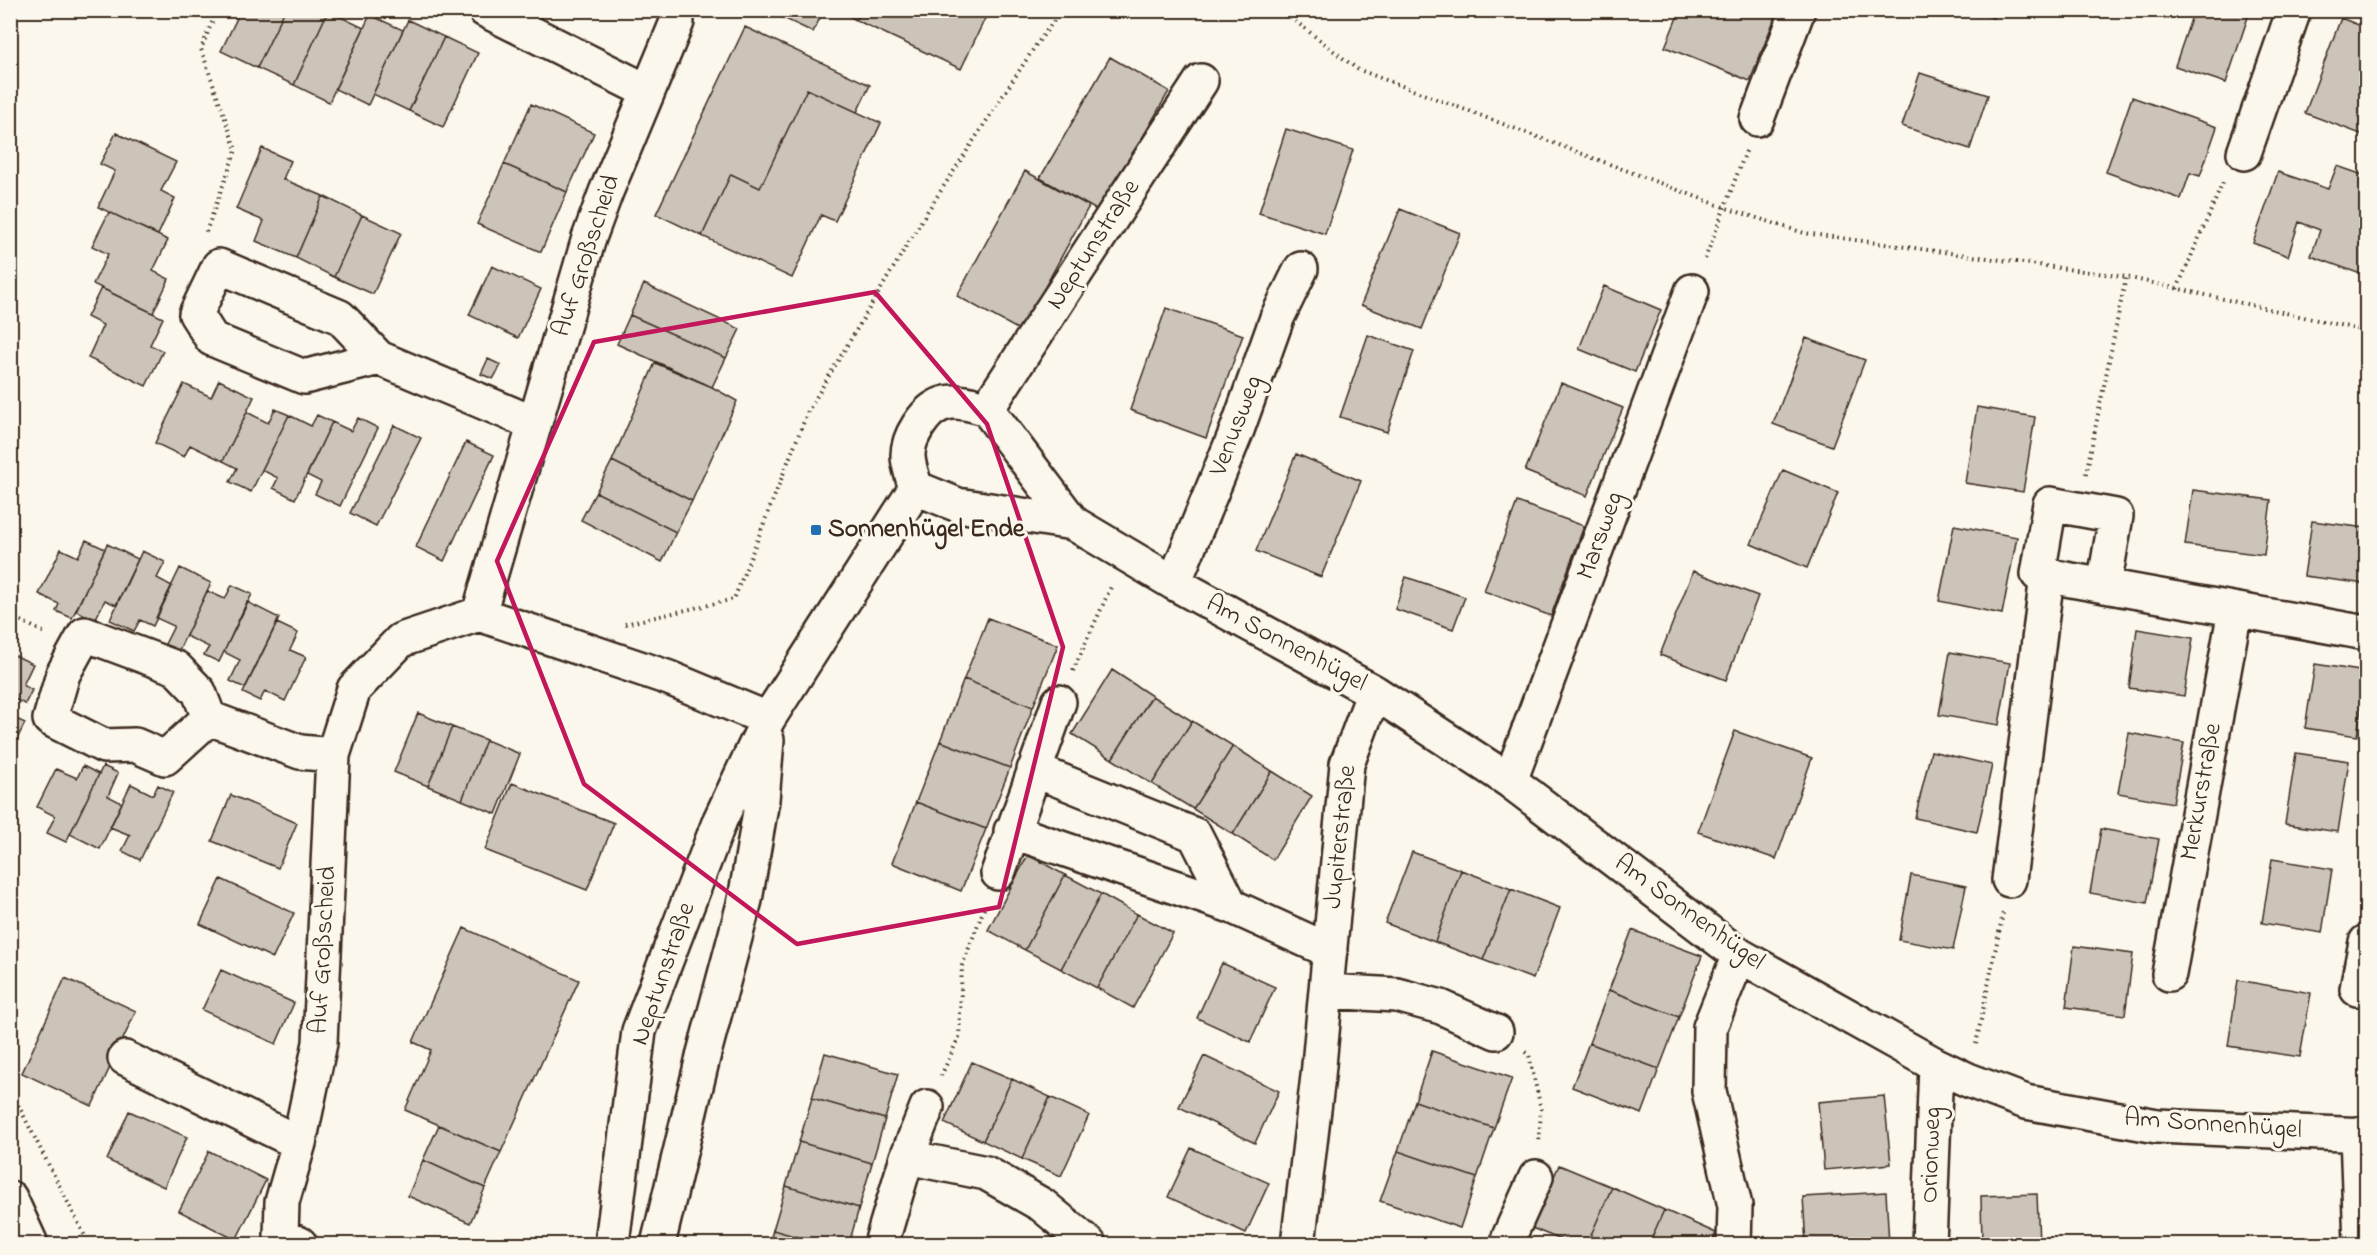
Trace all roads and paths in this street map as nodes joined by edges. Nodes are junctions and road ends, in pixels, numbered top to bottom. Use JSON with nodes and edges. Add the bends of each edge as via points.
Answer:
{"nodes":[{"id":1,"x":217,"y":10,"type":"edge"},
{"id":2,"x":485,"y":10,"type":"edge"},
{"id":3,"x":1062,"y":10,"type":"edge"},
{"id":4,"x":1281,"y":10,"type":"edge"},
{"id":5,"x":1321,"y":10,"type":"edge"},
{"id":6,"x":1798,"y":10,"type":"edge"},
{"id":7,"x":2294,"y":10,"type":"edge"},
{"id":8,"x":1291,"y":15,"type":"junction"},
{"id":9,"x":677,"y":22,"type":"dead end"},
{"id":10,"x":1201,"y":81,"type":"dead end"},
{"id":11,"x":647,"y":91,"type":"junction"},
{"id":12,"x":1757,"y":119,"type":"joint"},
{"id":13,"x":2244,"y":153,"type":"joint"},
{"id":14,"x":1726,"y":208,"type":"junction"},
{"id":15,"x":219,"y":266,"type":"junction"},
{"id":16,"x":1301,"y":269,"type":"dead end"},
{"id":17,"x":2126,"y":277,"type":"junction"},
{"id":18,"x":2177,"y":289,"type":"junction"},
{"id":19,"x":1692,"y":291,"type":"joint"},
{"id":20,"x":2367,"y":331,"type":"edge"},
{"id":21,"x":379,"y":358,"type":"junction"},
{"id":22,"x":987,"y":409,"type":"junction"},
{"id":23,"x":534,"y":423,"type":"junction"},
{"id":24,"x":916,"y":488,"type":"junction"},
{"id":25,"x":2078,"y":509,"type":"junction"},
{"id":26,"x":1073,"y":523,"type":"junction"},
{"id":27,"x":1126,"y":552,"type":"junction"},
{"id":28,"x":2047,"y":576,"type":"junction"},
{"id":29,"x":1174,"y":583,"type":"junction"},
{"id":30,"x":2104,"y":586,"type":"junction"},
{"id":31,"x":2235,"y":610,"type":"junction"},
{"id":32,"x":479,"y":614,"type":"junction"},
{"id":33,"x":618,"y":626,"type":"dead end"},
{"id":34,"x":2367,"y":633,"type":"edge"},
{"id":35,"x":1374,"y":692,"type":"junction"},
{"id":36,"x":1059,"y":702,"type":"joint"},
{"id":37,"x":209,"y":718,"type":"junction"},
{"id":38,"x":768,"y":719,"type":"junction"},
{"id":39,"x":333,"y":754,"type":"junction"},
{"id":40,"x":1034,"y":770,"type":"junction"},
{"id":41,"x":1510,"y":781,"type":"junction"},
{"id":42,"x":1011,"y":831,"type":"junction"},
{"id":43,"x":998,"y":873,"type":"joint"},
{"id":44,"x":2009,"y":880,"type":"joint"},
{"id":45,"x":1231,"y":906,"type":"junction"},
{"id":46,"x":2367,"y":942,"type":"edge"},
{"id":47,"x":1330,"y":951,"type":"junction"},
{"id":48,"x":1740,"y":955,"type":"junction"},
{"id":49,"x":2169,"y":974,"type":"dead end"},
{"id":50,"x":2357,"y":989,"type":"dead end"},
{"id":51,"x":1326,"y":991,"type":"junction"},
{"id":52,"x":1496,"y":1032,"type":"joint"},
{"id":53,"x":125,"y":1058,"type":"dead end"},
{"id":54,"x":1936,"y":1065,"type":"junction"},
{"id":55,"x":1968,"y":1080,"type":"junction"},
{"id":56,"x":10,"y":1089,"type":"edge"},
{"id":57,"x":927,"y":1107,"type":"joint"},
{"id":58,"x":2362,"y":1134,"type":"edge"},
{"id":59,"x":299,"y":1143,"type":"junction"},
{"id":60,"x":907,"y":1157,"type":"junction"},
{"id":61,"x":1536,"y":1177,"type":"joint"},
{"id":62,"x":10,"y":1198,"type":"edge"},
{"id":63,"x":31,"y":1245,"type":"edge"},
{"id":64,"x":89,"y":1245,"type":"edge"},
{"id":65,"x":300,"y":1245,"type":"edge"},
{"id":66,"x":614,"y":1245,"type":"edge"},
{"id":67,"x":658,"y":1245,"type":"edge"},
{"id":68,"x":881,"y":1245,"type":"edge"},
{"id":69,"x":1089,"y":1245,"type":"edge"},
{"id":70,"x":1298,"y":1245,"type":"edge"},
{"id":71,"x":1510,"y":1245,"type":"edge"},
{"id":72,"x":1734,"y":1245,"type":"edge"},
{"id":73,"x":1929,"y":1245,"type":"edge"},
{"id":74,"x":2361,"y":1245,"type":"edge"}],
"edges":[{"from":1,"to":15,"type":"path","via":[[201,49],[236,150],[204,237]]},
{"from":2,"to":11,"type":"street"},
{"from":3,"to":33,"type":"path","via":[[925,215],[808,411],[734,599]]},
{"from":4,"to":8,"type":"path"},
{"from":5,"to":8,"type":"path"},
{"from":6,"to":12,"type":"street"},
{"from":7,"to":13,"type":"street"},
{"from":8,"to":14,"type":"path","via":[[1357,69]]},
{"from":9,"to":11,"type":"street","name":"Auf Großscheid"},
{"from":10,"to":22,"type":"street","name":"Neptunstraße"},
{"from":11,"to":23,"type":"street","name":"Auf Großscheid","via":[[589,238]]},
{"from":12,"to":14,"type":"path"},
{"from":13,"to":18,"type":"path","via":[[2222,183]]},
{"from":14,"to":17,"type":"path","via":[[1804,233]]},
{"from":14,"to":19,"type":"path"},
{"from":15,"to":21,"type":"street","via":[[340,317]]},
{"from":15,"to":21,"type":"street","via":[[196,314],[212,339],[304,377]]},
{"from":16,"to":29,"type":"street","name":"Venusweg","via":[[1277,318],[1237,430]]},
{"from":17,"to":18,"type":"path"},
{"from":17,"to":25,"type":"path"},
{"from":18,"to":20,"type":"path"},
{"from":19,"to":41,"type":"street","name":"Marsweg"},
{"from":21,"to":23,"type":"street"},
{"from":22,"to":24,"type":"street","via":[[966,402],[943,402],[932,408],[907,444],[908,466]]},
{"from":22,"to":26,"type":"street"},
{"from":23,"to":32,"type":"street","name":"Auf Großscheid"},
{"from":24,"to":26,"type":"street","via":[[958,506]]},
{"from":24,"to":38,"type":"street","name":"Neptunstraße"},
{"from":25,"to":28,"type":"street","via":[[2050,504],[2038,574]]},
{"from":25,"to":30,"type":"street","via":[[2116,516]]},
{"from":26,"to":27,"type":"street","name":"Am Sonnenhügel"},
{"from":27,"to":29,"type":"street","name":"Am Sonnenhügel"},
{"from":27,"to":36,"type":"path"},
{"from":28,"to":30,"type":"street"},
{"from":28,"to":44,"type":"street"},
{"from":29,"to":35,"type":"street","name":"Am Sonnenhügel"},
{"from":30,"to":31,"type":"street"},
{"from":31,"to":34,"type":"street"},
{"from":31,"to":49,"type":"street","name":"Merkurstraße"},
{"from":32,"to":38,"type":"street","via":[[669,678]]},
{"from":32,"to":39,"type":"street","name":"Auf Großscheid","via":[[402,640],[354,689]]},
{"from":35,"to":41,"type":"street","name":"Am Sonnenhügel"},
{"from":35,"to":47,"type":"street","name":"Jupiterstraße","via":[[1347,764]]},
{"from":36,"to":40,"type":"street"},
{"from":37,"to":37,"type":"street","via":[[199,692],[176,668],[85,634],[63,674],[50,719],[104,746],[135,745],[165,758]]},
{"from":37,"to":39,"type":"street","via":[[300,752]]},
{"from":38,"to":66,"type":"street","name":"Neptunstraße","via":[[720,820],[639,1031]]},
{"from":38,"to":67,"type":"street","name":"Neptunstraße","via":[[762,800],[745,900]]},
{"from":39,"to":59,"type":"street","name":"Auf Großscheid","via":[[320,1042]]},
{"from":40,"to":42,"type":"street"},
{"from":40,"to":45,"type":"street","via":[[1195,835]]},
{"from":41,"to":48,"type":"street","name":"Am Sonnenhügel"},
{"from":42,"to":43,"type":"street"},
{"from":42,"to":45,"type":"street","name":"Jupiterstraße"},
{"from":43,"to":57,"type":"path","via":[[962,966],[958,1037]]},
{"from":44,"to":55,"type":"path"},
{"from":45,"to":47,"type":"street","name":"Jupiterstraße"},
{"from":46,"to":50,"type":"street"},
{"from":47,"to":51,"type":"street","name":"Jupiterstraße"},
{"from":48,"to":54,"type":"street","name":"Am Sonnenhügel"},
{"from":48,"to":72,"type":"street","via":[[1710,1027],[1709,1091],[1735,1206]]},
{"from":51,"to":52,"type":"street","via":[[1397,995],[1441,1008]]},
{"from":51,"to":70,"type":"street","name":"Jupiterstraße"},
{"from":52,"to":61,"type":"path","via":[[1529,1055],[1541,1109]]},
{"from":53,"to":59,"type":"street"},
{"from":54,"to":55,"type":"street","name":"Am Sonnenhügel"},
{"from":54,"to":73,"type":"street","name":"Orionweg"},
{"from":55,"to":58,"type":"street","name":"Am Sonnenhügel","via":[[2026,1102],[2157,1126]]},
{"from":56,"to":64,"type":"path"},
{"from":57,"to":60,"type":"street"},
{"from":58,"to":74,"type":"street"},
{"from":59,"to":65,"type":"street","name":"Auf Großscheid","via":[[282,1202],[281,1236]]},
{"from":60,"to":68,"type":"street"},
{"from":60,"to":69,"type":"street","via":[[986,1173],[1042,1205]]},
{"from":61,"to":71,"type":"street","via":[[1509,1237]]},
{"from":62,"to":63,"type":"street"}]}
